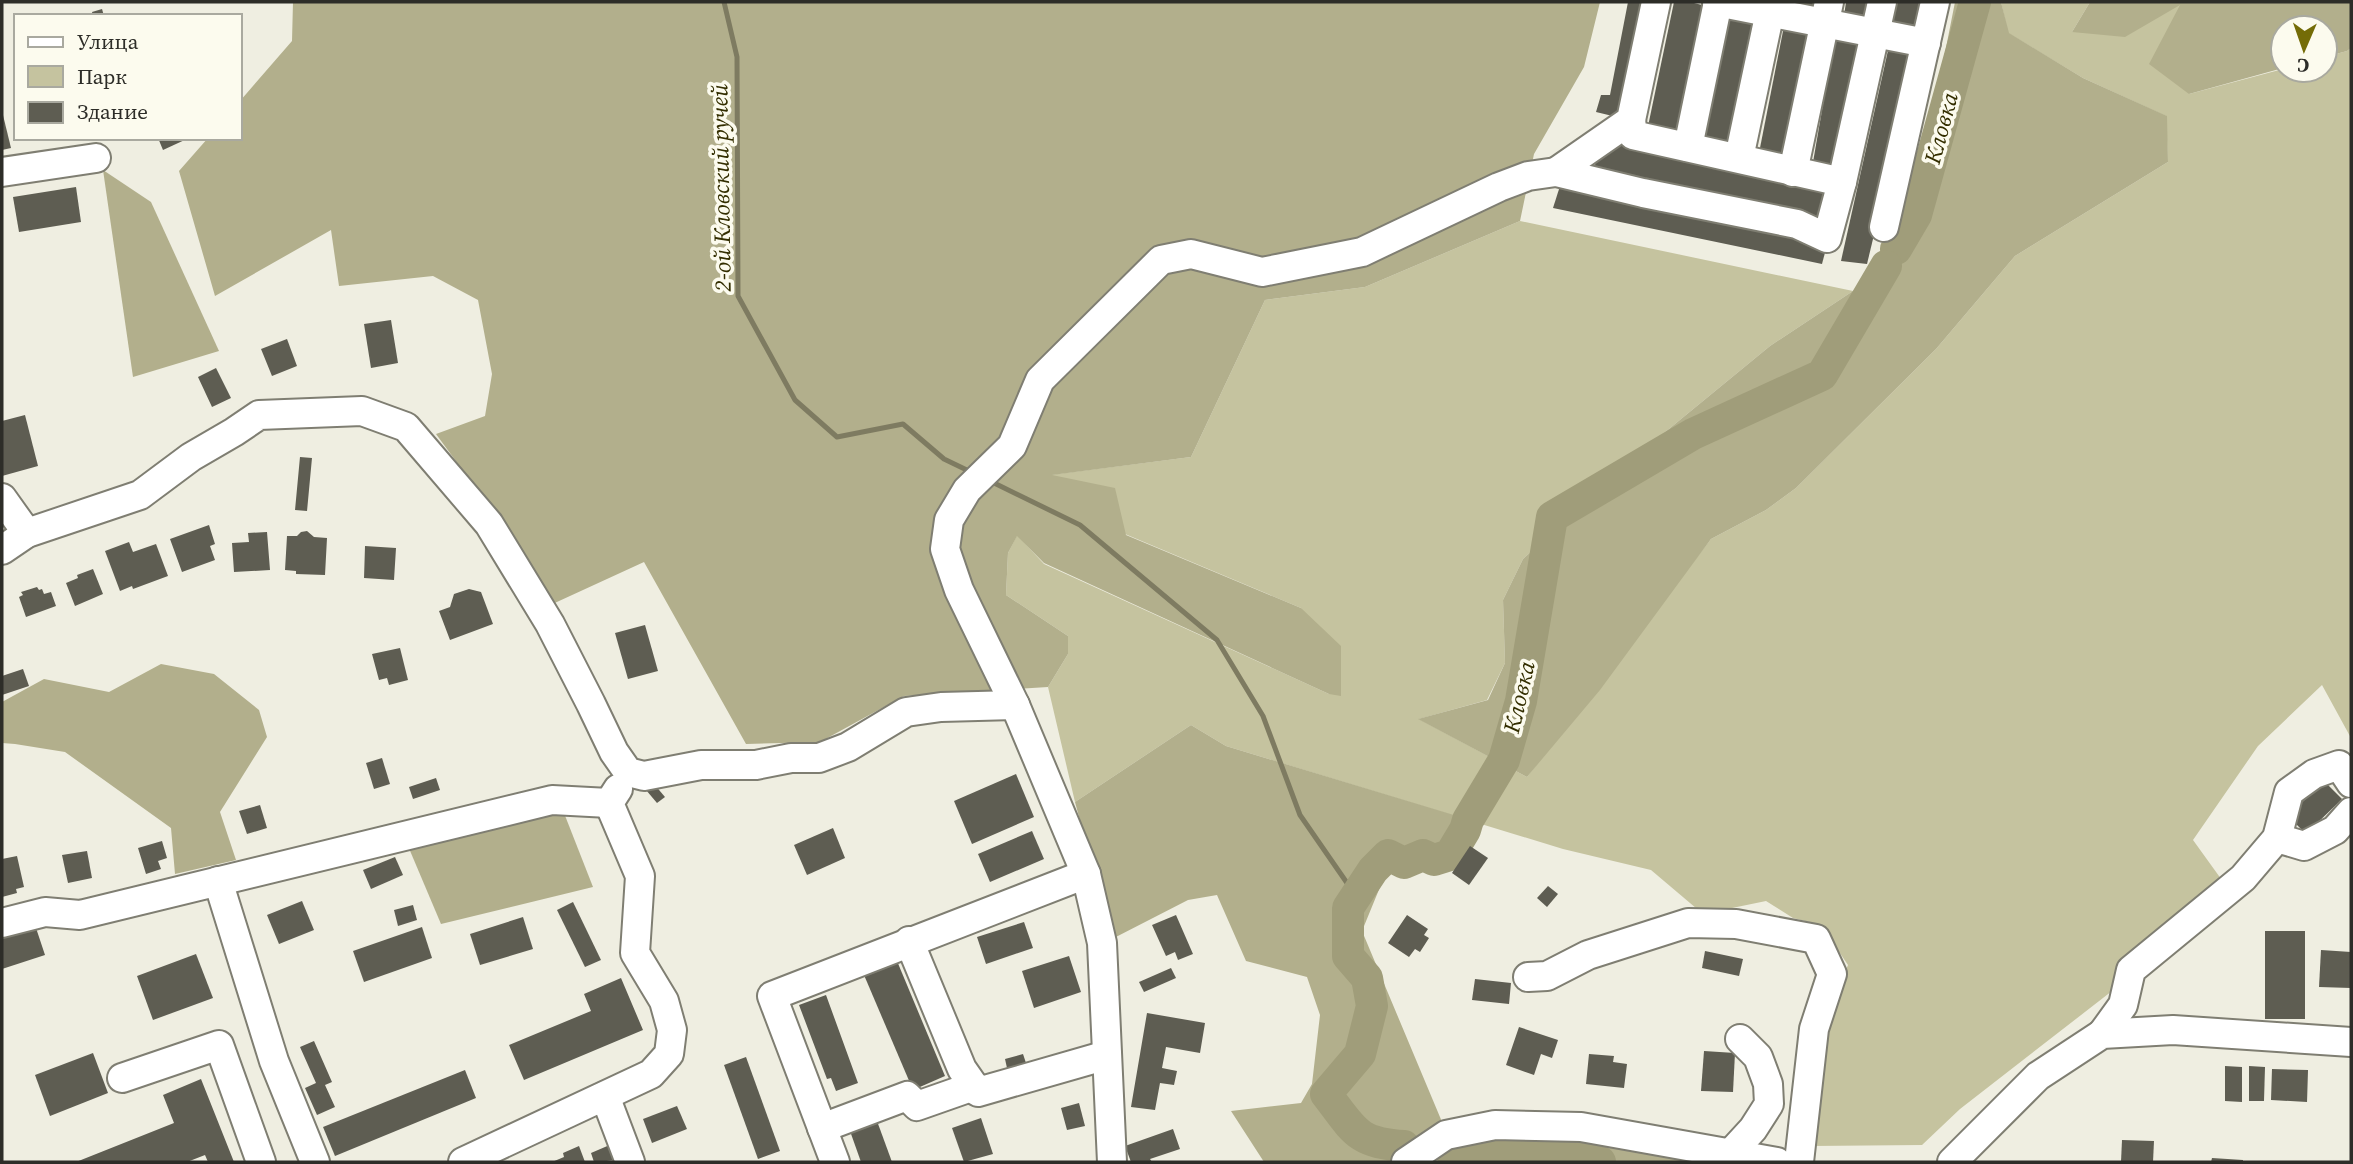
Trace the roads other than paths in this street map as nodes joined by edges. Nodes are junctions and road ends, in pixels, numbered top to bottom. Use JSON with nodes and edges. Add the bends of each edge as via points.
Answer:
{"nodes":[{"id":1,"x":1657,"y":2,"type":"edge"},
{"id":2,"x":1717,"y":2,"type":"edge"},
{"id":3,"x":1882,"y":2,"type":"edge"},
{"id":4,"x":1935,"y":2,"type":"edge"},
{"id":5,"x":1771,"y":8,"type":"edge"},
{"id":6,"x":1827,"y":13,"type":"edge"},
{"id":7,"x":1875,"y":34,"type":"junction"},
{"id":8,"x":1926,"y":43,"type":"junction"},
{"id":9,"x":1631,"y":120,"type":"junction"},
{"id":10,"x":1688,"y":147,"type":"junction"},
{"id":11,"x":96,"y":158,"type":"dead end"},
{"id":12,"x":1739,"y":158,"type":"junction"},
{"id":13,"x":2,"y":172,"type":"edge"},
{"id":14,"x":1556,"y":172,"type":"junction"},
{"id":15,"x":1793,"y":172,"type":"junction"},
{"id":16,"x":1842,"y":182,"type":"junction"},
{"id":17,"x":1884,"y":227,"type":"dead end"},
{"id":18,"x":2,"y":498,"type":"edge"},
{"id":19,"x":27,"y":533,"type":"junction"},
{"id":20,"x":2,"y":550,"type":"edge"},
{"id":21,"x":1015,"y":705,"type":"junction"},
{"id":22,"x":628,"y":772,"type":"junction"},
{"id":23,"x":2351,"y":783,"type":"edge"},
{"id":24,"x":609,"y":803,"type":"junction"},
{"id":25,"x":2351,"y":812,"type":"edge"},
{"id":26,"x":2277,"y":838,"type":"junction"},
{"id":27,"x":1086,"y":874,"type":"junction"},
{"id":28,"x":218,"y":881,"type":"junction"},
{"id":29,"x":2,"y":923,"type":"edge"},
{"id":30,"x":909,"y":942,"type":"junction"},
{"id":31,"x":1528,"y":977,"type":"dead end"},
{"id":32,"x":2102,"y":1034,"type":"junction"},
{"id":33,"x":1740,"y":1039,"type":"dead end"},
{"id":34,"x":2351,"y":1042,"type":"edge"},
{"id":35,"x":1107,"y":1055,"type":"junction"},
{"id":36,"x":122,"y":1079,"type":"dead end"},
{"id":37,"x":974,"y":1086,"type":"junction"},
{"id":38,"x":605,"y":1096,"type":"junction"},
{"id":39,"x":822,"y":1128,"type":"junction"},
{"id":40,"x":1730,"y":1154,"type":"junction"},
{"id":41,"x":261,"y":1162,"type":"edge"},
{"id":42,"x":316,"y":1162,"type":"edge"},
{"id":43,"x":463,"y":1162,"type":"edge"},
{"id":44,"x":630,"y":1162,"type":"edge"},
{"id":45,"x":835,"y":1162,"type":"edge"},
{"id":46,"x":1112,"y":1162,"type":"edge"},
{"id":47,"x":1406,"y":1162,"type":"edge"},
{"id":48,"x":1777,"y":1162,"type":"edge"},
{"id":49,"x":1799,"y":1162,"type":"edge"},
{"id":50,"x":1952,"y":1162,"type":"edge"}],
"edges":[{"from":1,"to":9,"type":"street"},
{"from":2,"to":5,"type":"street"},
{"from":2,"to":10,"type":"street"},
{"from":3,"to":7,"type":"street"},
{"from":4,"to":8,"type":"street"},
{"from":5,"to":6,"type":"street"},
{"from":5,"to":12,"type":"street"},
{"from":6,"to":7,"type":"street"},
{"from":6,"to":15,"type":"street"},
{"from":7,"to":8,"type":"street"},
{"from":7,"to":16,"type":"street"},
{"from":8,"to":17,"type":"street"},
{"from":9,"to":10,"type":"street","via":[[1633,135]]},
{"from":9,"to":14,"type":"street"},
{"from":10,"to":12,"type":"street"},
{"from":11,"to":13,"type":"street"},
{"from":12,"to":15,"type":"street"},
{"from":14,"to":16,"type":"street","via":[[1797,224],[1827,238]]},
{"from":14,"to":21,"type":"street","via":[[1499,187],[1362,252],[1262,272],[1191,254],[1161,260],[1040,380],[1012,446],[967,490],[949,520],[945,549],[959,590]]},
{"from":15,"to":16,"type":"street"},
{"from":18,"to":19,"type":"street"},
{"from":19,"to":20,"type":"street"},
{"from":19,"to":22,"type":"street","via":[[140,495],[258,415],[362,411],[406,427],[489,524],[550,624]]},
{"from":21,"to":22,"type":"street","via":[[906,712],[848,747],[819,758],[701,765],[644,776]]},
{"from":21,"to":27,"type":"street"},
{"from":22,"to":24,"type":"street"},
{"from":23,"to":26,"type":"street","via":[[2339,765],[2314,774],[2289,792]]},
{"from":24,"to":28,"type":"street","via":[[552,800]]},
{"from":24,"to":38,"type":"street","via":[[640,876],[635,953],[664,1001],[672,1030],[669,1054],[651,1074]]},
{"from":25,"to":26,"type":"street","via":[[2335,830],[2304,846]]},
{"from":26,"to":32,"type":"street","via":[[2244,878],[2131,970],[2123,1004]]},
{"from":27,"to":30,"type":"street"},
{"from":27,"to":35,"type":"street","via":[[1102,943]]},
{"from":28,"to":29,"type":"street","via":[[80,915],[45,912]]},
{"from":28,"to":42,"type":"street","via":[[274,1061]]},
{"from":30,"to":37,"type":"street","via":[[962,1069]]},
{"from":30,"to":39,"type":"street","via":[[772,996]]},
{"from":31,"to":49,"type":"street","via":[[1547,976],[1588,955],[1688,923],[1736,924],[1816,939],[1832,974],[1814,1030]]},
{"from":32,"to":34,"type":"street","via":[[2173,1030]]},
{"from":32,"to":50,"type":"street","via":[[2038,1076]]},
{"from":33,"to":40,"type":"street","via":[[1758,1057],[1768,1084],[1769,1104]]},
{"from":35,"to":37,"type":"street","via":[[978,1093]]},
{"from":35,"to":46,"type":"street"},
{"from":36,"to":41,"type":"street","via":[[219,1045]]},
{"from":37,"to":39,"type":"street","via":[[917,1106],[907,1096]]},
{"from":38,"to":43,"type":"street"},
{"from":38,"to":44,"type":"street"},
{"from":39,"to":45,"type":"street"},
{"from":40,"to":47,"type":"street","via":[[1581,1127],[1495,1125],[1446,1135]]},
{"from":40,"to":48,"type":"street"}]}
